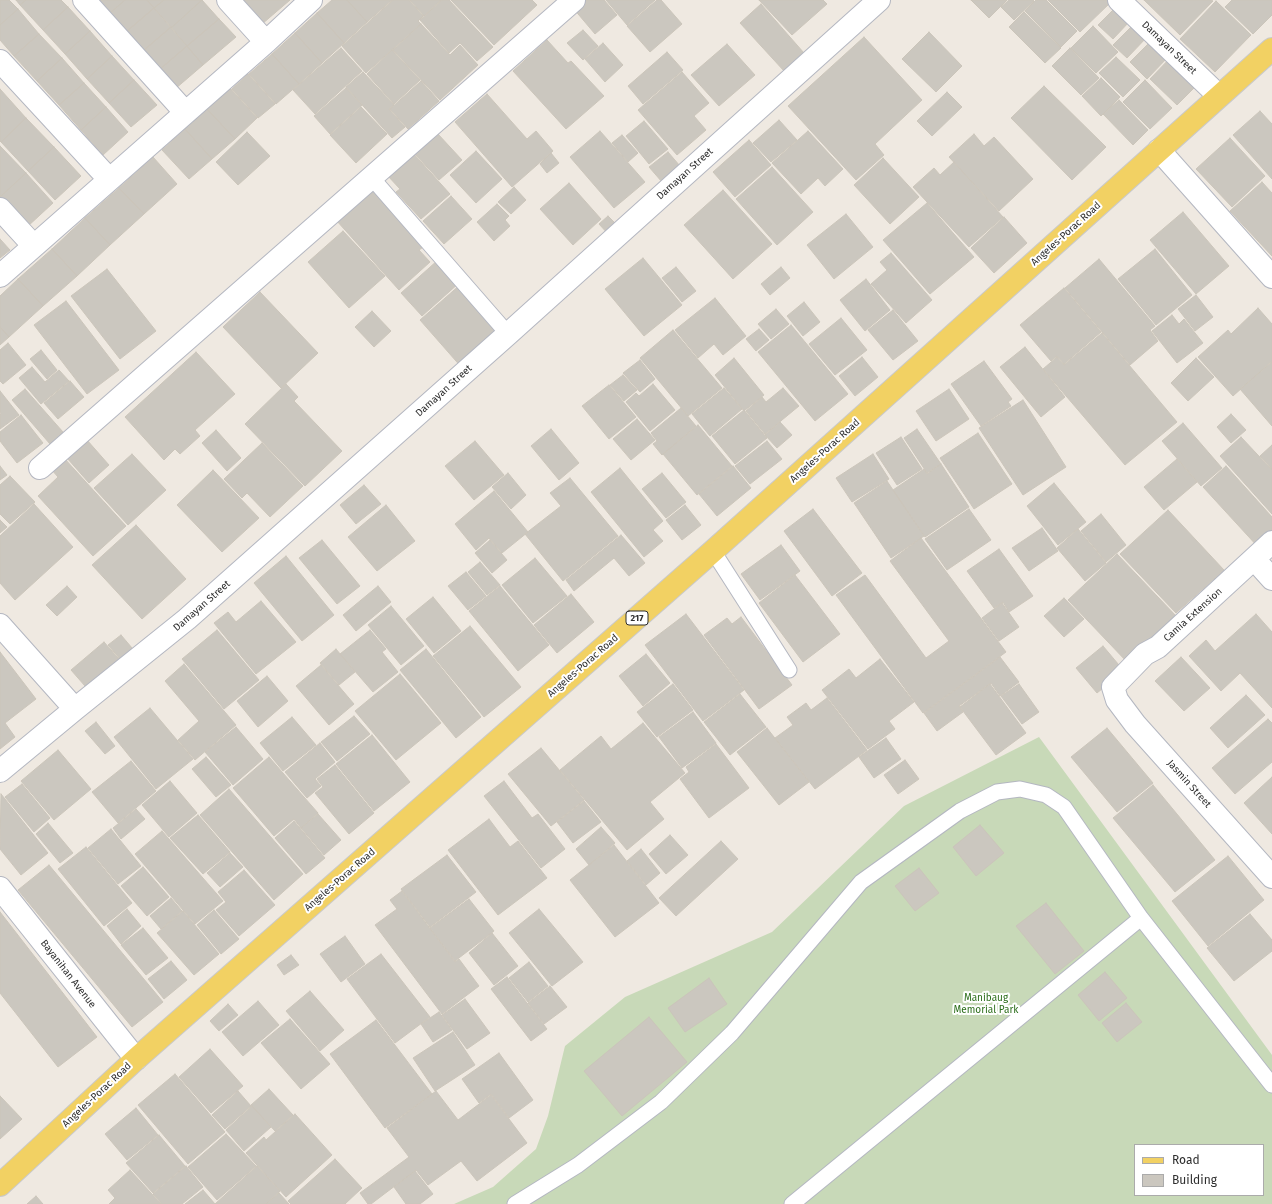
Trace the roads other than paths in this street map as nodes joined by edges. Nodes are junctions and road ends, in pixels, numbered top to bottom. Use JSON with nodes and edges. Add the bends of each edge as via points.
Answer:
{"nodes":[{"id":1,"x":84,"y":0,"type":"edge"},
{"id":2,"x":228,"y":0,"type":"edge"},
{"id":3,"x":311,"y":0,"type":"edge"},
{"id":4,"x":574,"y":0,"type":"edge"},
{"id":5,"x":879,"y":0,"type":"edge"},
{"id":6,"x":1118,"y":0,"type":"edge"},
{"id":7,"x":266,"y":42,"type":"junction"},
{"id":8,"x":1272,"y":49,"type":"edge"},
{"id":9,"x":0,"y":61,"type":"edge"},
{"id":10,"x":1219,"y":96,"type":"junction"},
{"id":11,"x":185,"y":112,"type":"junction"},
{"id":12,"x":1159,"y":150,"type":"junction"},
{"id":13,"x":372,"y":178,"type":"junction"},
{"id":14,"x":109,"y":179,"type":"junction"},
{"id":15,"x":0,"y":209,"type":"edge"},
{"id":16,"x":33,"y":245,"type":"junction"},
{"id":17,"x":0,"y":276,"type":"edge"},
{"id":18,"x":1272,"y":277,"type":"edge"},
{"id":19,"x":508,"y":334,"type":"junction"},
{"id":20,"x":40,"y":468,"type":"dead end"},
{"id":21,"x":1272,"y":542,"type":"edge"},
{"id":22,"x":713,"y":552,"type":"junction"},
{"id":23,"x":1254,"y":559,"type":"junction"},
{"id":24,"x":1272,"y":579,"type":"edge"},
{"id":25,"x":0,"y":625,"type":"edge"},
{"id":26,"x":790,"y":670,"type":"dead end"},
{"id":27,"x":1114,"y":687,"type":"joint"},
{"id":28,"x":75,"y":709,"type":"junction"},
{"id":29,"x":0,"y":771,"type":"edge"},
{"id":30,"x":1272,"y":877,"type":"edge"},
{"id":31,"x":0,"y":888,"type":"edge"},
{"id":32,"x":1141,"y":918,"type":"junction"},
{"id":33,"x":136,"y":1059,"type":"junction"},
{"id":34,"x":1272,"y":1085,"type":"edge"},
{"id":35,"x":0,"y":1185,"type":"edge"},
{"id":36,"x":515,"y":1204,"type":"edge"},
{"id":37,"x":792,"y":1204,"type":"edge"}],
"edges":[{"from":1,"to":11,"type":"street"},
{"from":2,"to":7,"type":"street"},
{"from":3,"to":7,"type":"street"},
{"from":4,"to":13,"type":"street"},
{"from":5,"to":19,"type":"street","name":"Damayan Street"},
{"from":6,"to":10,"type":"street","name":"Damayan Street"},
{"from":7,"to":11,"type":"street"},
{"from":8,"to":10,"type":"main road","name":"Angeles-Porac Road","number":"217"},
{"from":9,"to":14,"type":"street"},
{"from":10,"to":12,"type":"main road","name":"Angeles-Porac Road","number":"217"},
{"from":11,"to":14,"type":"street"},
{"from":12,"to":18,"type":"street"},
{"from":12,"to":22,"type":"main road","name":"Angeles-Porac Road","number":"217"},
{"from":13,"to":19,"type":"lane"},
{"from":13,"to":20,"type":"street"},
{"from":14,"to":16,"type":"street"},
{"from":15,"to":16,"type":"street"},
{"from":16,"to":17,"type":"street"},
{"from":19,"to":28,"type":"street","name":"Damayan Street","via":[[187,620]]},
{"from":21,"to":23,"type":"street","name":"Camia Extension"},
{"from":22,"to":26,"type":"lane"},
{"from":22,"to":33,"type":"main road","name":"Angeles-Porac Road","number":"217"},
{"from":23,"to":24,"type":"street"},
{"from":23,"to":27,"type":"street","name":"Camia Extension","via":[[1158,647],[1145,654]]},
{"from":25,"to":28,"type":"street"},
{"from":27,"to":30,"type":"street","name":"Jasmin Street","via":[[1117,700],[1135,724]]},
{"from":28,"to":29,"type":"street","name":"Damayan Street"},
{"from":31,"to":33,"type":"street","name":"Bayanihan Avenue"},
{"from":32,"to":34,"type":"lane"},
{"from":32,"to":36,"type":"lane","via":[[1064,807],[1046,795],[1020,790],[997,792],[960,811],[861,882],[732,1032],[661,1102],[578,1165]]},
{"from":32,"to":37,"type":"lane"},
{"from":33,"to":35,"type":"main road","name":"Angeles-Porac Road","number":"217"}]}
